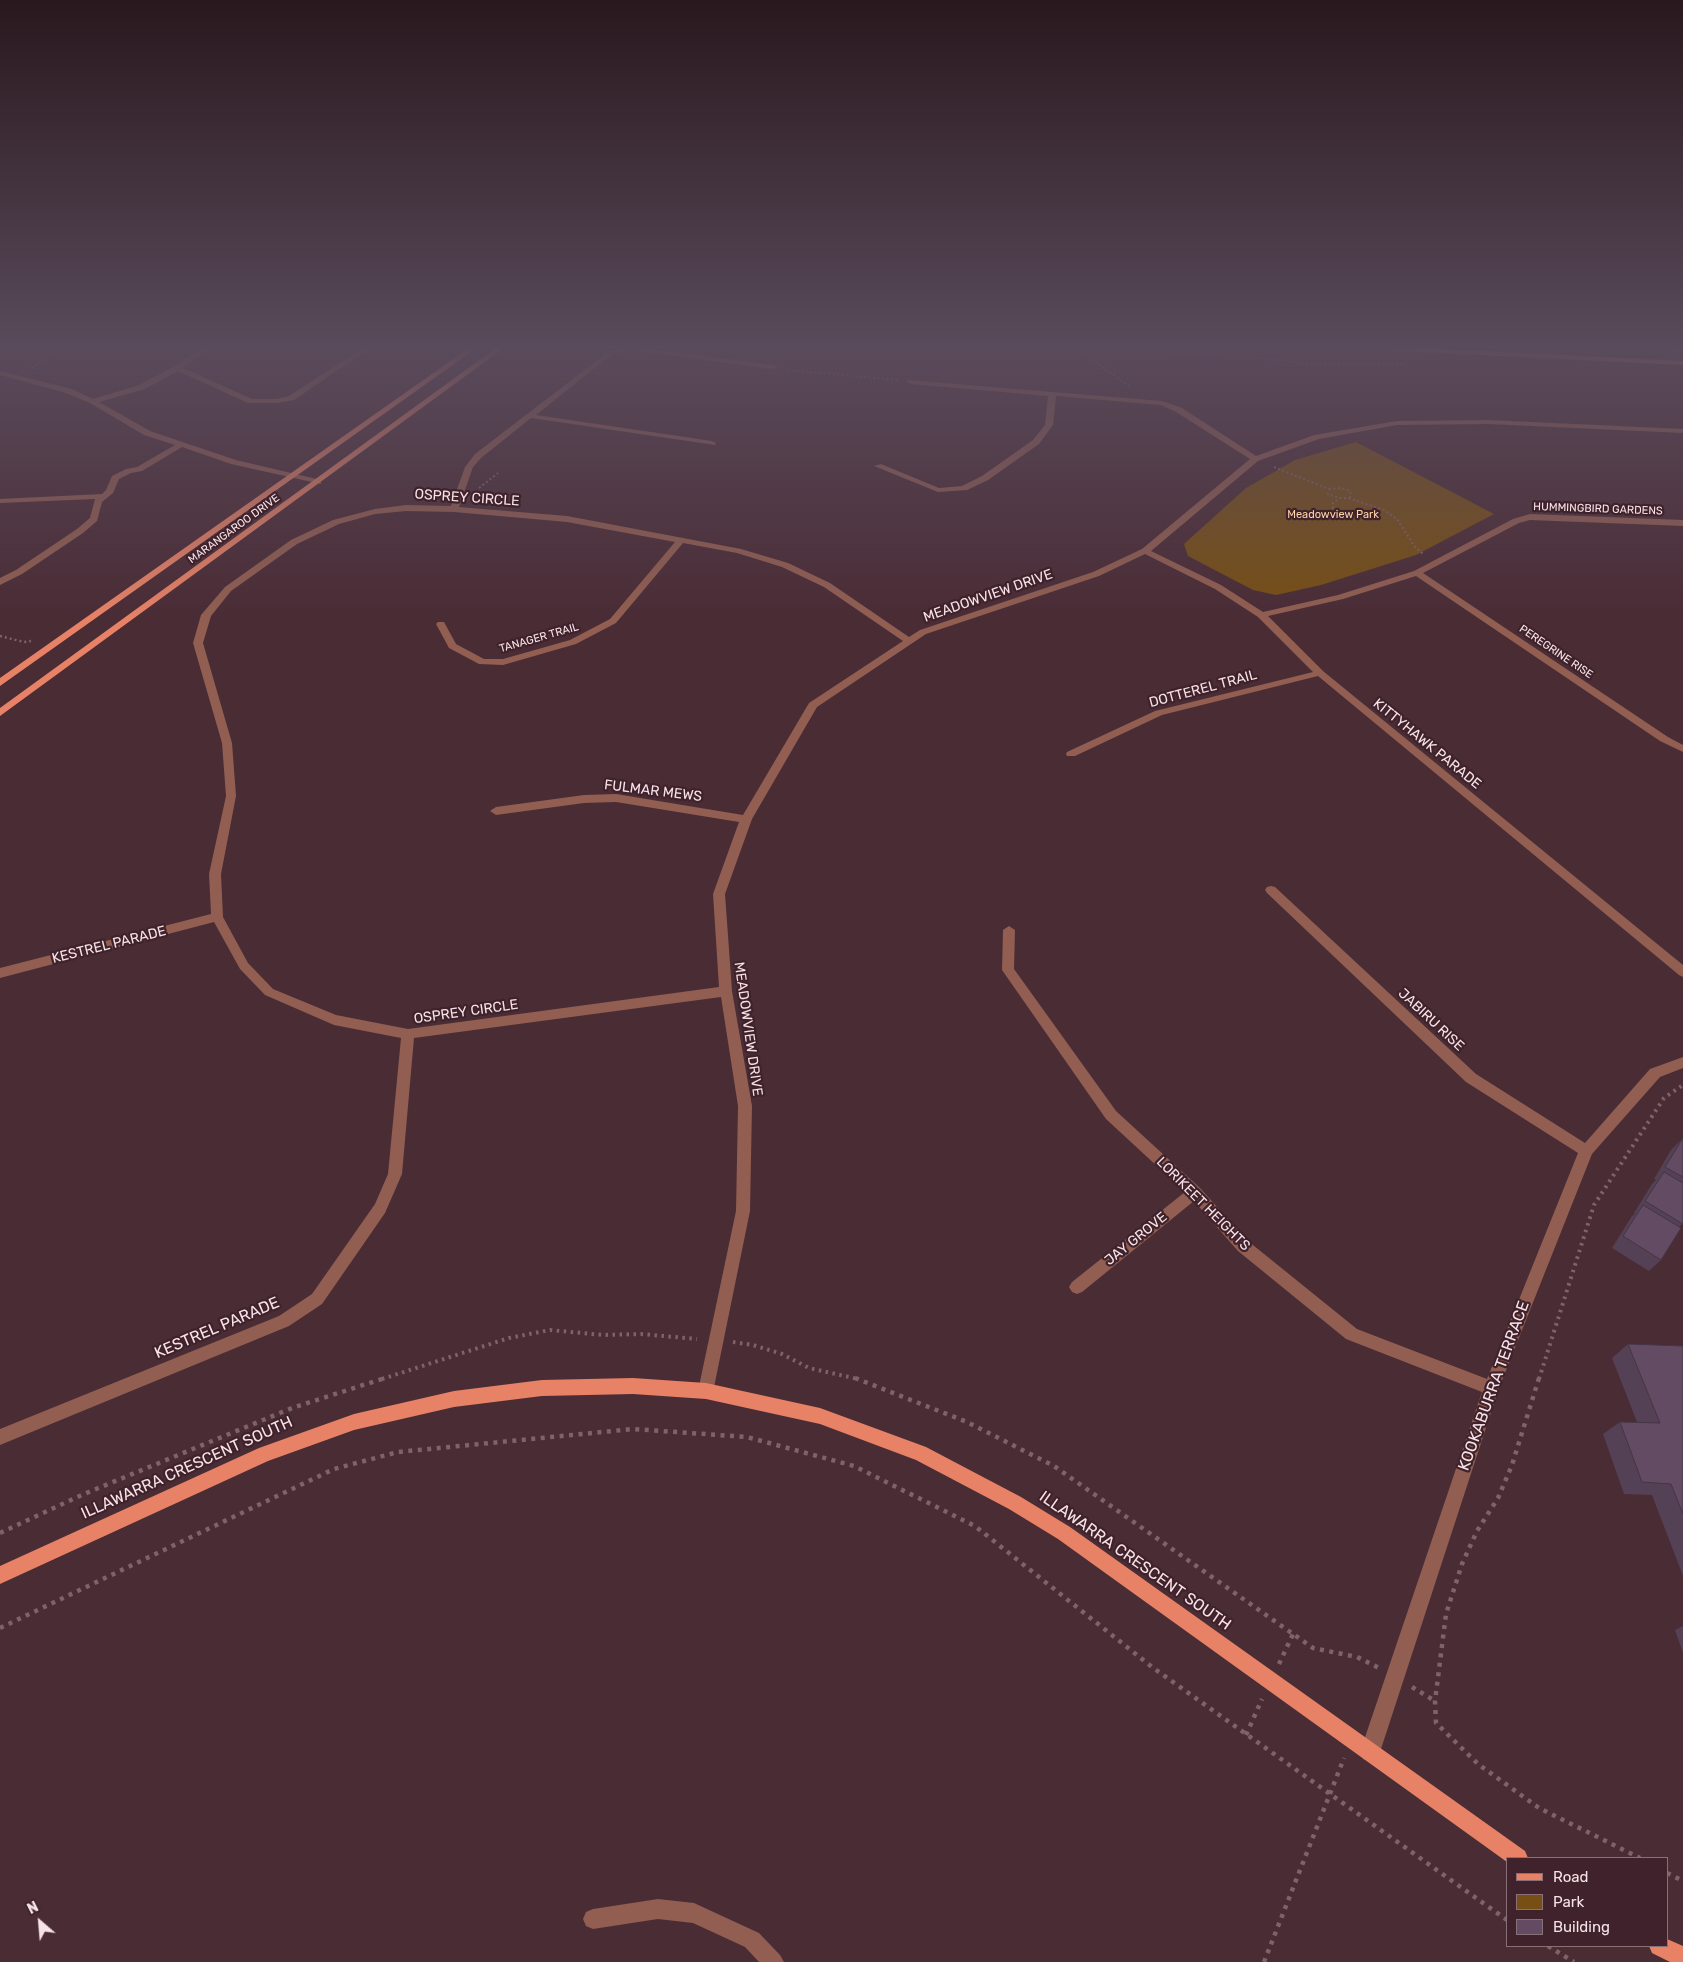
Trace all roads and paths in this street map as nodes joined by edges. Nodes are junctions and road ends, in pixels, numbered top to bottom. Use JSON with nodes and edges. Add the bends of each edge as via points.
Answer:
{"nodes":[{"id":1,"x":157,"y":437,"type":"edge"},
{"id":2,"x":348,"y":437,"type":"edge"},
{"id":3,"x":380,"y":437,"type":"edge"},
{"id":4,"x":503,"y":437,"type":"edge"},
{"id":5,"x":669,"y":437,"type":"edge"},
{"id":6,"x":1041,"y":437,"type":"edge"},
{"id":7,"x":1220,"y":437,"type":"edge"},
{"id":8,"x":1315,"y":437,"type":"edge"},
{"id":9,"x":712,"y":443,"type":"dead end"},
{"id":10,"x":181,"y":444,"type":"junction"},
{"id":11,"x":1255,"y":459,"type":"junction"},
{"id":12,"x":878,"y":466,"type":"dead end"},
{"id":13,"x":498,"y":473,"type":"dead end"},
{"id":14,"x":292,"y":476,"type":"junction"},
{"id":15,"x":318,"y":482,"type":"junction"},
{"id":16,"x":1329,"y":490,"type":"junction"},
{"id":17,"x":473,"y":492,"type":"dead end"},
{"id":18,"x":104,"y":496,"type":"junction"},
{"id":19,"x":1339,"y":498,"type":"junction"},
{"id":20,"x":1348,"y":498,"type":"junction"},
{"id":21,"x":0,"y":501,"type":"edge"},
{"id":22,"x":454,"y":509,"type":"junction"},
{"id":23,"x":1338,"y":516,"type":"dead end"},
{"id":24,"x":1683,"y":523,"type":"edge"},
{"id":25,"x":680,"y":541,"type":"junction"},
{"id":26,"x":1145,"y":552,"type":"junction"},
{"id":27,"x":1437,"y":563,"type":"junction"},
{"id":28,"x":1417,"y":573,"type":"junction"},
{"id":29,"x":0,"y":582,"type":"edge"},
{"id":30,"x":1260,"y":615,"type":"junction"},
{"id":31,"x":441,"y":624,"type":"dead end"},
{"id":32,"x":0,"y":636,"type":"edge"},
{"id":33,"x":35,"y":641,"type":"dead end"},
{"id":34,"x":909,"y":641,"type":"junction"},
{"id":35,"x":1320,"y":673,"type":"junction"},
{"id":36,"x":0,"y":684,"type":"edge"},
{"id":37,"x":0,"y":714,"type":"edge"},
{"id":38,"x":1683,"y":749,"type":"edge"},
{"id":39,"x":1071,"y":754,"type":"dead end"},
{"id":40,"x":496,"y":811,"type":"dead end"},
{"id":41,"x":746,"y":819,"type":"junction"},
{"id":42,"x":1271,"y":890,"type":"dead end"},
{"id":43,"x":217,"y":917,"type":"junction"},
{"id":44,"x":1010,"y":930,"type":"dead end"},
{"id":45,"x":1683,"y":972,"type":"edge"},
{"id":46,"x":0,"y":973,"type":"edge"},
{"id":47,"x":726,"y":991,"type":"junction"},
{"id":48,"x":408,"y":1034,"type":"junction"},
{"id":49,"x":1683,"y":1062,"type":"edge"},
{"id":50,"x":1683,"y":1085,"type":"edge"},
{"id":51,"x":1586,"y":1151,"type":"junction"},
{"id":52,"x":1195,"y":1192,"type":"junction"},
{"id":53,"x":1077,"y":1287,"type":"dead end"},
{"id":54,"x":715,"y":1340,"type":"junction"},
{"id":55,"x":1491,"y":1388,"type":"junction"},
{"id":56,"x":706,"y":1391,"type":"junction"},
{"id":57,"x":0,"y":1437,"type":"edge"},
{"id":58,"x":0,"y":1533,"type":"edge"},
{"id":59,"x":0,"y":1575,"type":"edge"},
{"id":60,"x":0,"y":1628,"type":"edge"},
{"id":61,"x":1395,"y":1675,"type":"junction"},
{"id":62,"x":1435,"y":1701,"type":"junction"},
{"id":63,"x":1351,"y":1739,"type":"junction"},
{"id":64,"x":1370,"y":1752,"type":"junction"},
{"id":65,"x":1330,"y":1795,"type":"junction"},
{"id":66,"x":1517,"y":1857,"type":"edge"},
{"id":67,"x":1638,"y":1857,"type":"edge"},
{"id":68,"x":1668,"y":1874,"type":"edge"},
{"id":69,"x":1683,"y":1881,"type":"edge"},
{"id":70,"x":592,"y":1919,"type":"dead end"},
{"id":71,"x":1506,"y":1919,"type":"edge"},
{"id":72,"x":1550,"y":1947,"type":"edge"},
{"id":73,"x":1661,"y":1947,"type":"edge"},
{"id":74,"x":1683,"y":1957,"type":"edge"},
{"id":75,"x":773,"y":1962,"type":"edge"},
{"id":76,"x":1264,"y":1962,"type":"edge"},
{"id":77,"x":1574,"y":1962,"type":"edge"}],
"edges":[{"from":1,"to":10,"type":"street"},
{"from":2,"to":14,"type":"main road","name":"MARANGAROO DRIVE"},
{"from":3,"to":15,"type":"main road","name":"MARANGAROO DRIVE"},
{"from":4,"to":22,"type":"street","via":[[469,467]]},
{"from":5,"to":9,"type":"street"},
{"from":6,"to":12,"type":"street","via":[[985,478],[953,490],[938,490]]},
{"from":7,"to":11,"type":"street"},
{"from":8,"to":11,"type":"street","name":"MEADOWVIEW DRIVE"},
{"from":10,"to":14,"type":"street","via":[[234,462]]},
{"from":10,"to":18,"type":"street","via":[[139,469],[115,478],[110,491]]},
{"from":11,"to":16,"type":"path"},
{"from":11,"to":26,"type":"street","name":"MEADOWVIEW DRIVE"},
{"from":13,"to":17,"type":"path"},
{"from":14,"to":15,"type":"street"},
{"from":14,"to":36,"type":"main road","name":"MARANGAROO DRIVE"},
{"from":15,"to":37,"type":"main road","name":"MARANGAROO DRIVE"},
{"from":16,"to":19,"type":"path","via":[[1328,494]]},
{"from":16,"to":20,"type":"path","via":[[1341,488],[1350,491]]},
{"from":18,"to":21,"type":"street"},
{"from":18,"to":29,"type":"street","via":[[98,501],[94,519],[80,531]]},
{"from":19,"to":20,"type":"path"},
{"from":19,"to":23,"type":"path","via":[[1333,503],[1333,510]]},
{"from":20,"to":27,"type":"path","via":[[1384,510],[1397,519],[1415,547]]},
{"from":22,"to":25,"type":"street","name":"OSPREY CIRCLE","via":[[567,519]]},
{"from":22,"to":43,"type":"street","name":"OSPREY CIRCLE","via":[[406,508],[336,522],[294,542],[228,589],[206,615],[198,643],[226,743],[231,796],[215,874]]},
{"from":24,"to":27,"type":"street","name":"HUMMINGBIRD GARDENS","via":[[1530,517],[1516,521]]},
{"from":25,"to":31,"type":"street","name":"TANAGER TRAIL","via":[[613,621],[573,642],[503,662],[482,662],[452,646]]},
{"from":25,"to":34,"type":"street","name":"OSPREY CIRCLE","via":[[738,551],[784,564],[827,585]]},
{"from":26,"to":30,"type":"street","name":"KITTYHAWK PARADE","via":[[1218,587]]},
{"from":26,"to":34,"type":"street","name":"MEADOWVIEW DRIVE","via":[[1096,574],[923,632]]},
{"from":27,"to":28,"type":"street","name":"HUMMINGBIRD GARDENS"},
{"from":28,"to":30,"type":"street","name":"HUMMINGBIRD GARDENS","via":[[1340,597]]},
{"from":28,"to":38,"type":"street","name":"PEREGRINE RISE"},
{"from":30,"to":35,"type":"street","name":"KITTYHAWK PARADE"},
{"from":32,"to":33,"type":"path","via":[[24,642]]},
{"from":34,"to":41,"type":"street","name":"MEADOWVIEW DRIVE","via":[[813,704]]},
{"from":35,"to":39,"type":"street","name":"DOTTEREL TRAIL","via":[[1159,713]]},
{"from":35,"to":45,"type":"street","name":"KITTYHAWK PARADE"},
{"from":40,"to":41,"type":"street","name":"FULMAR MEWS","via":[[616,798]]},
{"from":41,"to":47,"type":"street","name":"MEADOWVIEW DRIVE","via":[[719,894]]},
{"from":42,"to":51,"type":"street","name":"JABIRU RISE","via":[[1471,1078]]},
{"from":43,"to":46,"type":"street","name":"KESTREL PARADE"},
{"from":43,"to":48,"type":"street","name":"OSPREY CIRCLE","via":[[244,966],[269,992],[334,1020]]},
{"from":44,"to":52,"type":"street","name":"LORIKEET HEIGHTS","via":[[1008,970],[1111,1115]]},
{"from":47,"to":48,"type":"street","name":"OSPREY CIRCLE"},
{"from":47,"to":54,"type":"street","name":"MEADOWVIEW DRIVE","via":[[746,1106],[743,1211]]},
{"from":48,"to":57,"type":"street","name":"KESTREL PARADE","via":[[395,1174],[380,1208],[317,1298],[284,1321]]},
{"from":49,"to":51,"type":"street","name":"KOOKABURRA TERRACE","via":[[1655,1072]]},
{"from":50,"to":62,"type":"path","via":[[1664,1098],[1594,1205],[1512,1465],[1462,1564],[1446,1614]]},
{"from":51,"to":55,"type":"street","name":"KOOKABURRA TERRACE"},
{"from":52,"to":53,"type":"street","name":"JAY GROVE"},
{"from":52,"to":55,"type":"street","name":"LORIKEET HEIGHTS","via":[[1243,1246],[1352,1334]]},
{"from":54,"to":56,"type":"street","name":"MEADOWVIEW DRIVE"},
{"from":54,"to":58,"type":"path","via":[[550,1330],[509,1338],[292,1408],[84,1494]]},
{"from":54,"to":61,"type":"path","via":[[753,1345],[782,1354],[809,1368],[850,1376],[967,1422],[1054,1466],[1313,1648],[1357,1657]]},
{"from":55,"to":61,"type":"street","name":"KOOKABURRA TERRACE"},
{"from":56,"to":59,"type":"main road","name":"ILLAWARRA CRESCENT SOUTH","via":[[633,1386],[542,1388],[454,1399],[354,1422],[264,1454]]},
{"from":56,"to":63,"type":"main road","name":"ILLAWARRA CRESCENT SOUTH","via":[[820,1416],[920,1453],[1015,1503],[1064,1533]]},
{"from":60,"to":65,"type":"path","via":[[334,1470],[398,1452],[634,1429],[747,1437],[854,1466],[975,1526],[1152,1667]]},
{"from":61,"to":62,"type":"path"},
{"from":61,"to":64,"type":"street","name":"KOOKABURRA TERRACE"},
{"from":62,"to":67,"type":"path","via":[[1436,1723],[1478,1764],[1539,1808]]},
{"from":63,"to":64,"type":"main road","name":"ILLAWARRA CRESCENT SOUTH"},
{"from":63,"to":65,"type":"path"},
{"from":64,"to":66,"type":"main road","name":"ILLAWARRA CRESCENT SOUTH"},
{"from":65,"to":71,"type":"path"},
{"from":65,"to":76,"type":"path"},
{"from":68,"to":69,"type":"path"},
{"from":70,"to":75,"type":"street","via":[[658,1909],[694,1913],[752,1940]]},
{"from":72,"to":77,"type":"path"},
{"from":73,"to":74,"type":"main road"}]}
